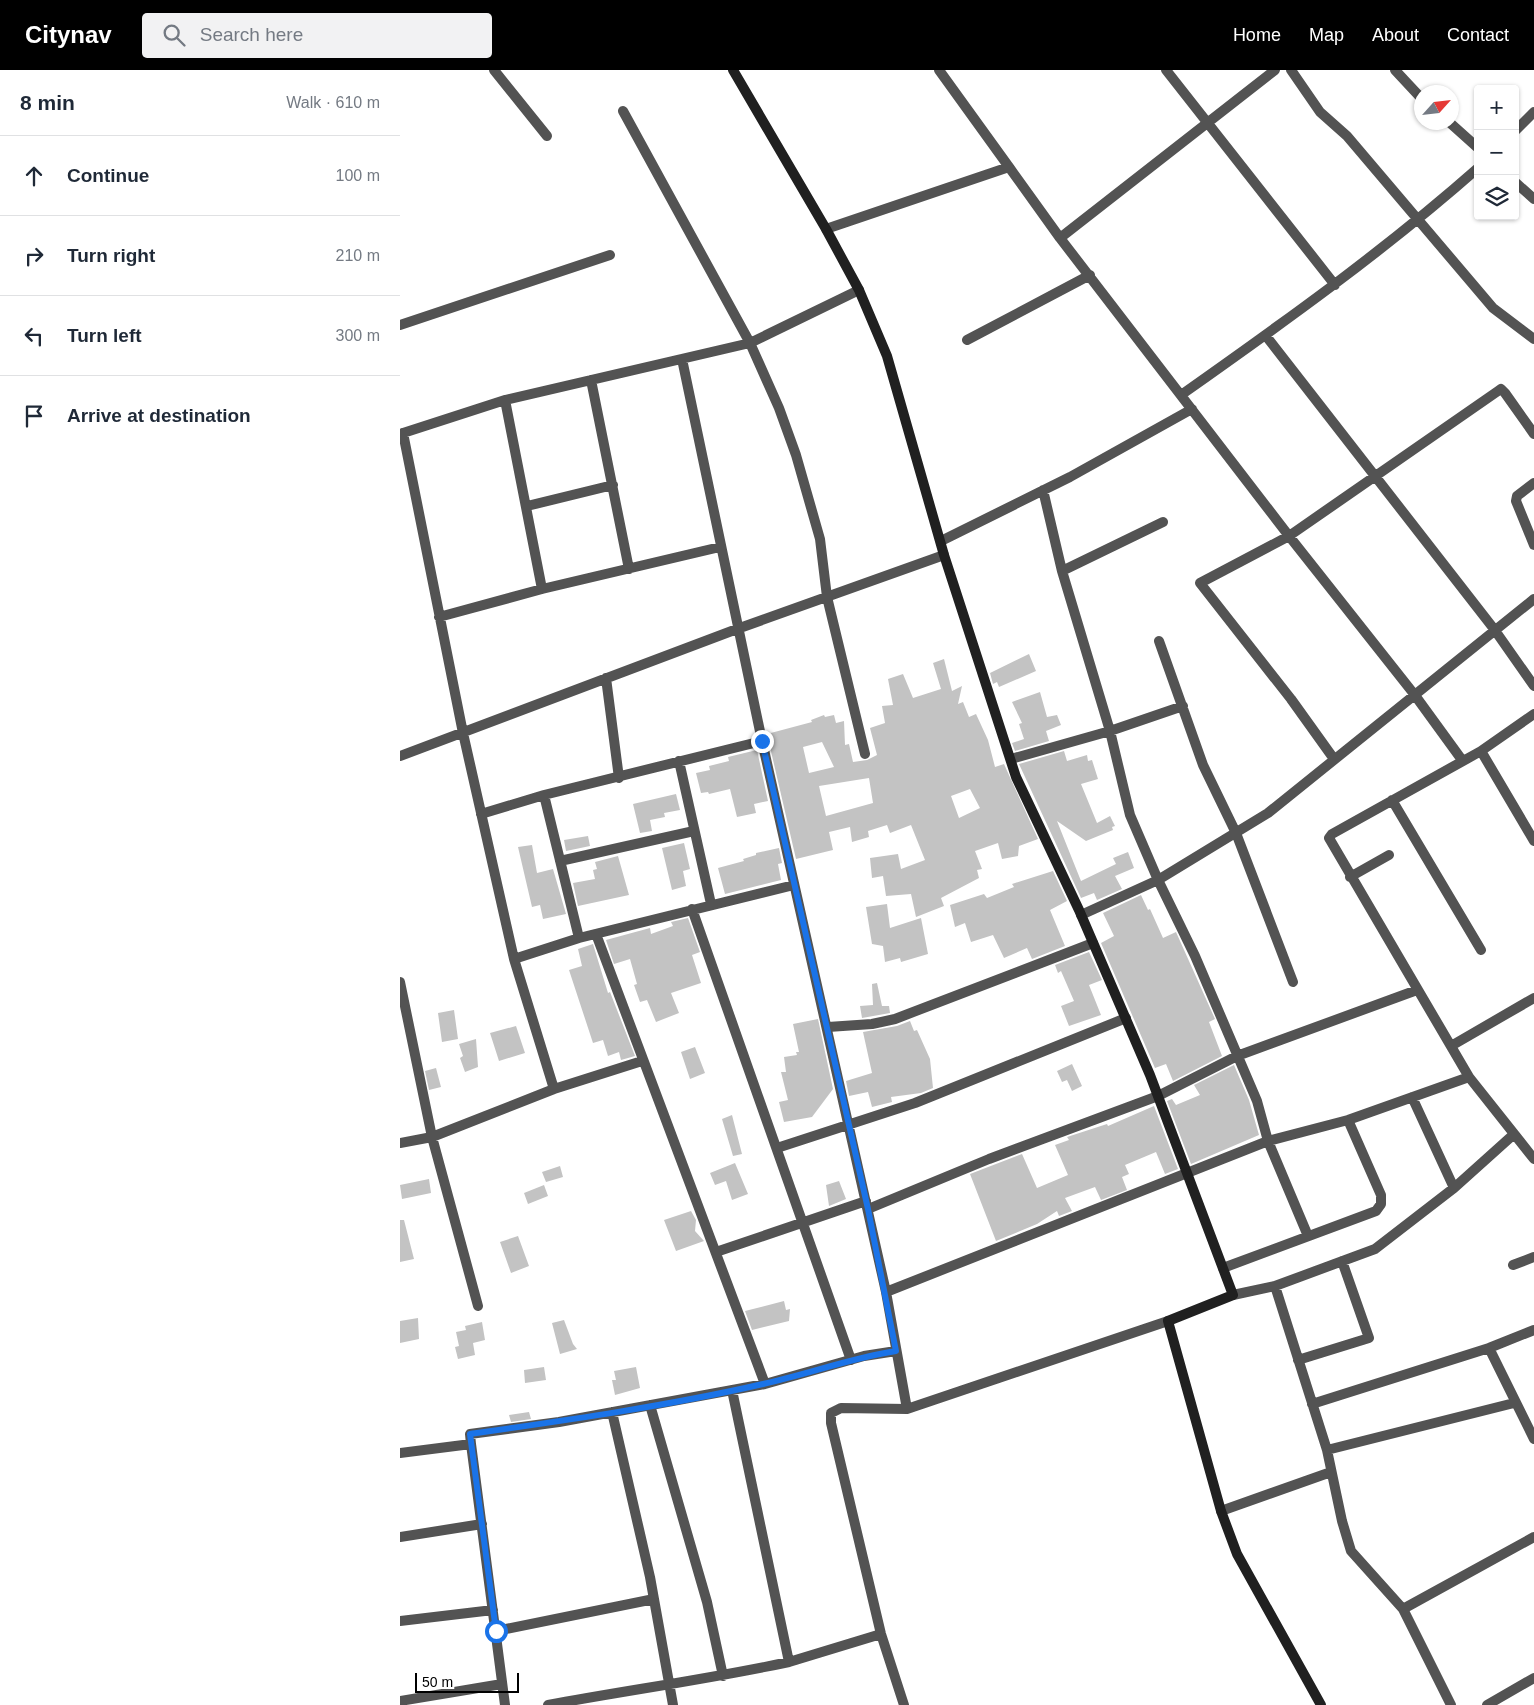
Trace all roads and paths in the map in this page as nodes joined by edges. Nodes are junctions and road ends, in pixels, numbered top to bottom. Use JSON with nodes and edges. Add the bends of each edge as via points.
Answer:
{"nodes":[{"id":1,"x":494,"y":70,"type":"edge"},
{"id":2,"x":733,"y":70,"type":"edge"},
{"id":3,"x":939,"y":70,"type":"edge"},
{"id":4,"x":1166,"y":70,"type":"edge"},
{"id":5,"x":1275,"y":70,"type":"edge"},
{"id":6,"x":1291,"y":70,"type":"edge"},
{"id":7,"x":1395,"y":70,"type":"edge"},
{"id":8,"x":1414,"y":90,"type":"edge"},
{"id":9,"x":623,"y":111,"type":"dead end"},
{"id":10,"x":1534,"y":112,"type":"edge"},
{"id":11,"x":1206,"y":124,"type":"junction"},
{"id":12,"x":1458,"y":130,"type":"edge"},
{"id":13,"x":1516,"y":130,"type":"edge"},
{"id":14,"x":547,"y":136,"type":"dead end"},
{"id":15,"x":1474,"y":144,"type":"edge"},
{"id":16,"x":1009,"y":167,"type":"junction"},
{"id":17,"x":1474,"y":172,"type":"edge"},
{"id":18,"x":1519,"y":186,"type":"edge"},
{"id":19,"x":1534,"y":199,"type":"edge"},
{"id":20,"x":1420,"y":219,"type":"junction"},
{"id":21,"x":826,"y":229,"type":"junction"},
{"id":22,"x":1060,"y":238,"type":"junction"},
{"id":23,"x":610,"y":255,"type":"dead end"},
{"id":24,"x":1090,"y":275,"type":"junction"},
{"id":25,"x":1335,"y":285,"type":"junction"},
{"id":26,"x":858,"y":290,"type":"junction"},
{"id":27,"x":400,"y":325,"type":"edge"},
{"id":28,"x":1266,"y":336,"type":"junction"},
{"id":29,"x":1534,"y":339,"type":"edge"},
{"id":30,"x":967,"y":340,"type":"dead end"},
{"id":31,"x":750,"y":343,"type":"junction"},
{"id":32,"x":682,"y":359,"type":"junction"},
{"id":33,"x":591,"y":380,"type":"junction"},
{"id":34,"x":1182,"y":396,"type":"junction"},
{"id":35,"x":505,"y":400,"type":"junction"},
{"id":36,"x":1192,"y":409,"type":"junction"},
{"id":37,"x":402,"y":434,"type":"edge"},
{"id":38,"x":1534,"y":434,"type":"edge"},
{"id":39,"x":1375,"y":475,"type":"junction"},
{"id":40,"x":1534,"y":483,"type":"edge"},
{"id":41,"x":614,"y":485,"type":"junction"},
{"id":42,"x":1043,"y":490,"type":"junction"},
{"id":43,"x":527,"y":506,"type":"junction"},
{"id":44,"x":1163,"y":522,"type":"dead end"},
{"id":45,"x":1289,"y":536,"type":"junction"},
{"id":46,"x":941,"y":541,"type":"junction"},
{"id":47,"x":1534,"y":544,"type":"edge"},
{"id":48,"x":720,"y":547,"type":"junction"},
{"id":49,"x":944,"y":555,"type":"junction"},
{"id":50,"x":630,"y":569,"type":"junction"},
{"id":51,"x":1062,"y":572,"type":"junction"},
{"id":52,"x":542,"y":589,"type":"junction"},
{"id":53,"x":827,"y":597,"type":"junction"},
{"id":54,"x":1534,"y":599,"type":"edge"},
{"id":55,"x":440,"y":617,"type":"junction"},
{"id":56,"x":737,"y":629,"type":"junction"},
{"id":57,"x":1494,"y":629,"type":"junction"},
{"id":58,"x":1159,"y":641,"type":"dead end"},
{"id":59,"x":606,"y":678,"type":"junction"},
{"id":60,"x":1534,"y":686,"type":"edge"},
{"id":61,"x":1414,"y":694,"type":"junction"},
{"id":62,"x":1183,"y":706,"type":"junction"},
{"id":63,"x":1534,"y":714,"type":"edge"},
{"id":64,"x":1110,"y":731,"type":"junction"},
{"id":65,"x":463,"y":733,"type":"junction"},
{"id":66,"x":762,"y":741,"type":"junction"},
{"id":67,"x":1480,"y":751,"type":"junction"},
{"id":68,"x":865,"y":754,"type":"dead end"},
{"id":69,"x":400,"y":756,"type":"edge"},
{"id":70,"x":1010,"y":759,"type":"junction"},
{"id":71,"x":1334,"y":759,"type":"junction"},
{"id":72,"x":1462,"y":760,"type":"junction"},
{"id":73,"x":679,"y":761,"type":"junction"},
{"id":74,"x":619,"y":778,"type":"junction"},
{"id":75,"x":544,"y":795,"type":"junction"},
{"id":76,"x":1392,"y":800,"type":"junction"},
{"id":77,"x":481,"y":814,"type":"junction"},
{"id":78,"x":694,"y":831,"type":"junction"},
{"id":79,"x":1236,"y":833,"type":"junction"},
{"id":80,"x":1534,"y":841,"type":"edge"},
{"id":81,"x":1389,"y":855,"type":"dead end"},
{"id":82,"x":560,"y":861,"type":"junction"},
{"id":83,"x":1350,"y":876,"type":"junction"},
{"id":84,"x":1158,"y":880,"type":"junction"},
{"id":85,"x":794,"y":884,"type":"junction"},
{"id":86,"x":711,"y":904,"type":"junction"},
{"id":87,"x":692,"y":909,"type":"junction"},
{"id":88,"x":1081,"y":915,"type":"junction"},
{"id":89,"x":596,"y":934,"type":"junction"},
{"id":90,"x":579,"y":938,"type":"junction"},
{"id":91,"x":1093,"y":943,"type":"junction"},
{"id":92,"x":1480,"y":950,"type":"dead end"},
{"id":93,"x":514,"y":959,"type":"junction"},
{"id":94,"x":400,"y":982,"type":"edge"},
{"id":95,"x":1293,"y":982,"type":"dead end"},
{"id":96,"x":1417,"y":990,"type":"junction"},
{"id":97,"x":1533,"y":999,"type":"edge"},
{"id":98,"x":1126,"y":1018,"type":"junction"},
{"id":99,"x":828,"y":1028,"type":"junction"},
{"id":100,"x":1451,"y":1046,"type":"junction"},
{"id":101,"x":1237,"y":1056,"type":"junction"},
{"id":102,"x":642,"y":1061,"type":"junction"},
{"id":103,"x":1469,"y":1077,"type":"junction"},
{"id":104,"x":554,"y":1089,"type":"junction"},
{"id":105,"x":1158,"y":1096,"type":"junction"},
{"id":106,"x":1412,"y":1097,"type":"junction"},
{"id":107,"x":1348,"y":1120,"type":"junction"},
{"id":108,"x":849,"y":1123,"type":"junction"},
{"id":109,"x":1513,"y":1135,"type":"junction"},
{"id":110,"x":432,"y":1137,"type":"junction"},
{"id":111,"x":1268,"y":1141,"type":"junction"},
{"id":112,"x":400,"y":1143,"type":"edge"},
{"id":113,"x":777,"y":1148,"type":"junction"},
{"id":114,"x":1534,"y":1159,"type":"edge"},
{"id":115,"x":1186,"y":1172,"type":"junction"},
{"id":116,"x":1454,"y":1188,"type":"junction"},
{"id":117,"x":867,"y":1205,"type":"junction"},
{"id":118,"x":804,"y":1222,"type":"junction"},
{"id":119,"x":1308,"y":1236,"type":"junction"},
{"id":120,"x":716,"y":1252,"type":"junction"},
{"id":121,"x":1534,"y":1257,"type":"edge"},
{"id":122,"x":1342,"y":1261,"type":"junction"},
{"id":123,"x":1513,"y":1265,"type":"dead end"},
{"id":124,"x":1223,"y":1268,"type":"junction"},
{"id":125,"x":1275,"y":1286,"type":"junction"},
{"id":126,"x":886,"y":1292,"type":"junction"},
{"id":127,"x":1233,"y":1295,"type":"junction"},
{"id":128,"x":478,"y":1306,"type":"dead end"},
{"id":129,"x":1168,"y":1322,"type":"junction"},
{"id":130,"x":1534,"y":1330,"type":"edge"},
{"id":131,"x":1489,"y":1348,"type":"junction"},
{"id":132,"x":896,"y":1351,"type":"junction"},
{"id":133,"x":851,"y":1360,"type":"junction"},
{"id":134,"x":1298,"y":1360,"type":"junction"},
{"id":135,"x":765,"y":1384,"type":"junction"},
{"id":136,"x":732,"y":1390,"type":"junction"},
{"id":137,"x":1514,"y":1403,"type":"junction"},
{"id":138,"x":1312,"y":1404,"type":"junction"},
{"id":139,"x":650,"y":1405,"type":"junction"},
{"id":140,"x":906,"y":1409,"type":"junction"},
{"id":141,"x":612,"y":1412,"type":"junction"},
{"id":142,"x":1534,"y":1439,"type":"edge"},
{"id":143,"x":471,"y":1444,"type":"junction"},
{"id":144,"x":1327,"y":1450,"type":"junction"},
{"id":145,"x":400,"y":1453,"type":"edge"},
{"id":146,"x":1331,"y":1472,"type":"junction"},
{"id":147,"x":1221,"y":1512,"type":"junction"},
{"id":148,"x":482,"y":1524,"type":"junction"},
{"id":149,"x":400,"y":1536,"type":"edge"},
{"id":150,"x":1534,"y":1537,"type":"edge"},
{"id":151,"x":654,"y":1599,"type":"junction"},
{"id":152,"x":1403,"y":1608,"type":"junction"},
{"id":153,"x":493,"y":1610,"type":"junction"},
{"id":154,"x":400,"y":1621,"type":"edge"},
{"id":155,"x":496,"y":1631,"type":"junction"},
{"id":156,"x":881,"y":1634,"type":"junction"},
{"id":157,"x":789,"y":1662,"type":"junction"},
{"id":158,"x":723,"y":1676,"type":"junction"},
{"id":159,"x":1534,"y":1678,"type":"edge"},
{"id":160,"x":669,"y":1683,"type":"junction"},
{"id":161,"x":502,"y":1684,"type":"junction"},
{"id":162,"x":400,"y":1701,"type":"edge"},
{"id":163,"x":505,"y":1705,"type":"edge"},
{"id":164,"x":548,"y":1705,"type":"edge"},
{"id":165,"x":673,"y":1705,"type":"edge"},
{"id":166,"x":904,"y":1705,"type":"edge"},
{"id":167,"x":1321,"y":1705,"type":"edge"},
{"id":168,"x":1451,"y":1705,"type":"edge"},
{"id":169,"x":1487,"y":1705,"type":"edge"}],
"edges":[{"from":1,"to":14,"type":"street"},
{"from":2,"to":21,"type":"street"},
{"from":3,"to":16,"type":"street"},
{"from":4,"to":11,"type":"street"},
{"from":5,"to":11,"type":"street"},
{"from":6,"to":20,"type":"street","via":[[1320,112],[1347,136]]},
{"from":7,"to":8,"type":"street"},
{"from":9,"to":31,"type":"street"},
{"from":10,"to":13,"type":"street"},
{"from":11,"to":22,"type":"street"},
{"from":11,"to":25,"type":"street"},
{"from":12,"to":15,"type":"street"},
{"from":16,"to":21,"type":"street"},
{"from":16,"to":22,"type":"street"},
{"from":17,"to":20,"type":"street"},
{"from":18,"to":19,"type":"street"},
{"from":20,"to":25,"type":"street"},
{"from":20,"to":29,"type":"street","via":[[1493,308]]},
{"from":21,"to":26,"type":"street"},
{"from":22,"to":24,"type":"street"},
{"from":23,"to":27,"type":"street"},
{"from":24,"to":30,"type":"street"},
{"from":24,"to":34,"type":"street"},
{"from":25,"to":28,"type":"street"},
{"from":26,"to":31,"type":"street"},
{"from":26,"to":46,"type":"street","via":[[887,356]]},
{"from":28,"to":34,"type":"street"},
{"from":28,"to":39,"type":"street"},
{"from":31,"to":32,"type":"street"},
{"from":31,"to":53,"type":"street","via":[[796,455],[820,539]]},
{"from":32,"to":33,"type":"street"},
{"from":32,"to":48,"type":"street"},
{"from":33,"to":35,"type":"street"},
{"from":33,"to":41,"type":"street"},
{"from":34,"to":36,"type":"street"},
{"from":35,"to":37,"type":"street"},
{"from":35,"to":43,"type":"street"},
{"from":36,"to":42,"type":"street"},
{"from":36,"to":45,"type":"street"},
{"from":37,"to":55,"type":"street"},
{"from":38,"to":39,"type":"street","via":[[1501,390]]},
{"from":39,"to":45,"type":"street"},
{"from":39,"to":57,"type":"street"},
{"from":40,"to":47,"type":"street","via":[[1517,496],[1516,501]]},
{"from":41,"to":43,"type":"street"},
{"from":41,"to":50,"type":"street"},
{"from":42,"to":46,"type":"street"},
{"from":42,"to":51,"type":"street"},
{"from":43,"to":52,"type":"street"},
{"from":44,"to":51,"type":"street"},
{"from":45,"to":61,"type":"street"},
{"from":45,"to":71,"type":"street","via":[[1200,583]]},
{"from":46,"to":49,"type":"street"},
{"from":48,"to":50,"type":"street"},
{"from":48,"to":56,"type":"street"},
{"from":49,"to":53,"type":"street"},
{"from":49,"to":70,"type":"street"},
{"from":50,"to":52,"type":"street"},
{"from":51,"to":64,"type":"street"},
{"from":52,"to":55,"type":"street"},
{"from":53,"to":56,"type":"street"},
{"from":53,"to":68,"type":"street"},
{"from":54,"to":57,"type":"street"},
{"from":55,"to":65,"type":"street"},
{"from":56,"to":59,"type":"street"},
{"from":56,"to":66,"type":"street"},
{"from":57,"to":60,"type":"street"},
{"from":57,"to":61,"type":"street"},
{"from":58,"to":62,"type":"street"},
{"from":59,"to":65,"type":"street"},
{"from":59,"to":74,"type":"street"},
{"from":61,"to":71,"type":"street"},
{"from":61,"to":72,"type":"street"},
{"from":62,"to":64,"type":"street"},
{"from":62,"to":79,"type":"street","via":[[1203,765]]},
{"from":63,"to":67,"type":"street"},
{"from":64,"to":70,"type":"street"},
{"from":64,"to":84,"type":"street","via":[[1130,814]]},
{"from":65,"to":69,"type":"street"},
{"from":65,"to":77,"type":"street"},
{"from":66,"to":73,"type":"street"},
{"from":66,"to":85,"type":"street"},
{"from":67,"to":72,"type":"street"},
{"from":67,"to":80,"type":"street"},
{"from":70,"to":88,"type":"street"},
{"from":71,"to":79,"type":"street","via":[[1268,813]]},
{"from":72,"to":76,"type":"street"},
{"from":73,"to":74,"type":"street"},
{"from":73,"to":78,"type":"street"},
{"from":74,"to":75,"type":"street"},
{"from":75,"to":77,"type":"street"},
{"from":75,"to":82,"type":"street"},
{"from":76,"to":83,"type":"street","via":[[1329,838]]},
{"from":76,"to":92,"type":"street"},
{"from":77,"to":93,"type":"street"},
{"from":78,"to":82,"type":"street"},
{"from":78,"to":86,"type":"street"},
{"from":79,"to":84,"type":"street"},
{"from":79,"to":95,"type":"street"},
{"from":81,"to":83,"type":"street"},
{"from":82,"to":90,"type":"street"},
{"from":83,"to":96,"type":"street"},
{"from":84,"to":88,"type":"street"},
{"from":84,"to":101,"type":"street"},
{"from":85,"to":86,"type":"street"},
{"from":85,"to":99,"type":"street"},
{"from":86,"to":87,"type":"street"},
{"from":87,"to":89,"type":"street"},
{"from":87,"to":113,"type":"street"},
{"from":88,"to":91,"type":"street"},
{"from":89,"to":90,"type":"street"},
{"from":89,"to":102,"type":"street"},
{"from":90,"to":93,"type":"street"},
{"from":91,"to":98,"type":"street"},
{"from":91,"to":99,"type":"street","via":[[896,1019]]},
{"from":93,"to":104,"type":"street"},
{"from":94,"to":110,"type":"street"},
{"from":96,"to":100,"type":"street"},
{"from":96,"to":101,"type":"street"},
{"from":97,"to":100,"type":"street"},
{"from":98,"to":105,"type":"street"},
{"from":98,"to":108,"type":"street","via":[[915,1103]]},
{"from":99,"to":108,"type":"street"},
{"from":100,"to":103,"type":"street"},
{"from":101,"to":105,"type":"street"},
{"from":101,"to":111,"type":"street"},
{"from":102,"to":104,"type":"street"},
{"from":102,"to":120,"type":"street"},
{"from":103,"to":106,"type":"street"},
{"from":103,"to":109,"type":"street"},
{"from":104,"to":110,"type":"street"},
{"from":105,"to":115,"type":"street"},
{"from":105,"to":117,"type":"street"},
{"from":106,"to":107,"type":"street"},
{"from":106,"to":116,"type":"street"},
{"from":107,"to":111,"type":"street"},
{"from":107,"to":119,"type":"street","via":[[1381,1194],[1381,1204],[1376,1211]]},
{"from":108,"to":113,"type":"street"},
{"from":108,"to":117,"type":"street"},
{"from":109,"to":114,"type":"street"},
{"from":109,"to":116,"type":"street"},
{"from":110,"to":112,"type":"street"},
{"from":110,"to":128,"type":"street"},
{"from":111,"to":115,"type":"street"},
{"from":111,"to":119,"type":"street"},
{"from":113,"to":118,"type":"street"},
{"from":115,"to":124,"type":"street"},
{"from":115,"to":126,"type":"street"},
{"from":116,"to":122,"type":"street","via":[[1375,1249]]},
{"from":117,"to":118,"type":"street"},
{"from":117,"to":126,"type":"street"},
{"from":118,"to":120,"type":"street"},
{"from":118,"to":133,"type":"street"},
{"from":119,"to":124,"type":"street"},
{"from":120,"to":135,"type":"street"},
{"from":121,"to":123,"type":"street"},
{"from":122,"to":125,"type":"street"},
{"from":122,"to":134,"type":"street","via":[[1370,1338]]},
{"from":124,"to":127,"type":"street"},
{"from":125,"to":127,"type":"street"},
{"from":125,"to":134,"type":"street"},
{"from":126,"to":132,"type":"street"},
{"from":127,"to":129,"type":"street"},
{"from":129,"to":140,"type":"street"},
{"from":129,"to":147,"type":"street"},
{"from":130,"to":131,"type":"street"},
{"from":131,"to":137,"type":"street"},
{"from":131,"to":138,"type":"street"},
{"from":132,"to":133,"type":"street"},
{"from":132,"to":140,"type":"street"},
{"from":133,"to":135,"type":"street"},
{"from":134,"to":138,"type":"street"},
{"from":135,"to":136,"type":"street"},
{"from":136,"to":139,"type":"street"},
{"from":136,"to":157,"type":"street"},
{"from":137,"to":142,"type":"street"},
{"from":137,"to":144,"type":"street"},
{"from":138,"to":144,"type":"street"},
{"from":139,"to":141,"type":"street"},
{"from":139,"to":158,"type":"street","via":[[707,1602]]},
{"from":140,"to":156,"type":"street","via":[[841,1408],[831,1413]]},
{"from":141,"to":143,"type":"street","via":[[470,1434]]},
{"from":141,"to":151,"type":"street"},
{"from":143,"to":145,"type":"street"},
{"from":143,"to":148,"type":"street"},
{"from":144,"to":146,"type":"street"},
{"from":146,"to":147,"type":"street"},
{"from":146,"to":152,"type":"street","via":[[1351,1551]]},
{"from":147,"to":167,"type":"street","via":[[1237,1554]]},
{"from":148,"to":149,"type":"street"},
{"from":148,"to":153,"type":"street"},
{"from":150,"to":152,"type":"street"},
{"from":151,"to":155,"type":"street"},
{"from":151,"to":160,"type":"street"},
{"from":152,"to":168,"type":"street"},
{"from":153,"to":154,"type":"street"},
{"from":153,"to":155,"type":"street"},
{"from":155,"to":161,"type":"street"},
{"from":156,"to":157,"type":"street"},
{"from":156,"to":166,"type":"street"},
{"from":157,"to":158,"type":"street"},
{"from":158,"to":160,"type":"street"},
{"from":159,"to":169,"type":"street"},
{"from":160,"to":164,"type":"street"},
{"from":160,"to":165,"type":"street"},
{"from":161,"to":162,"type":"street"},
{"from":161,"to":163,"type":"street"}]}
